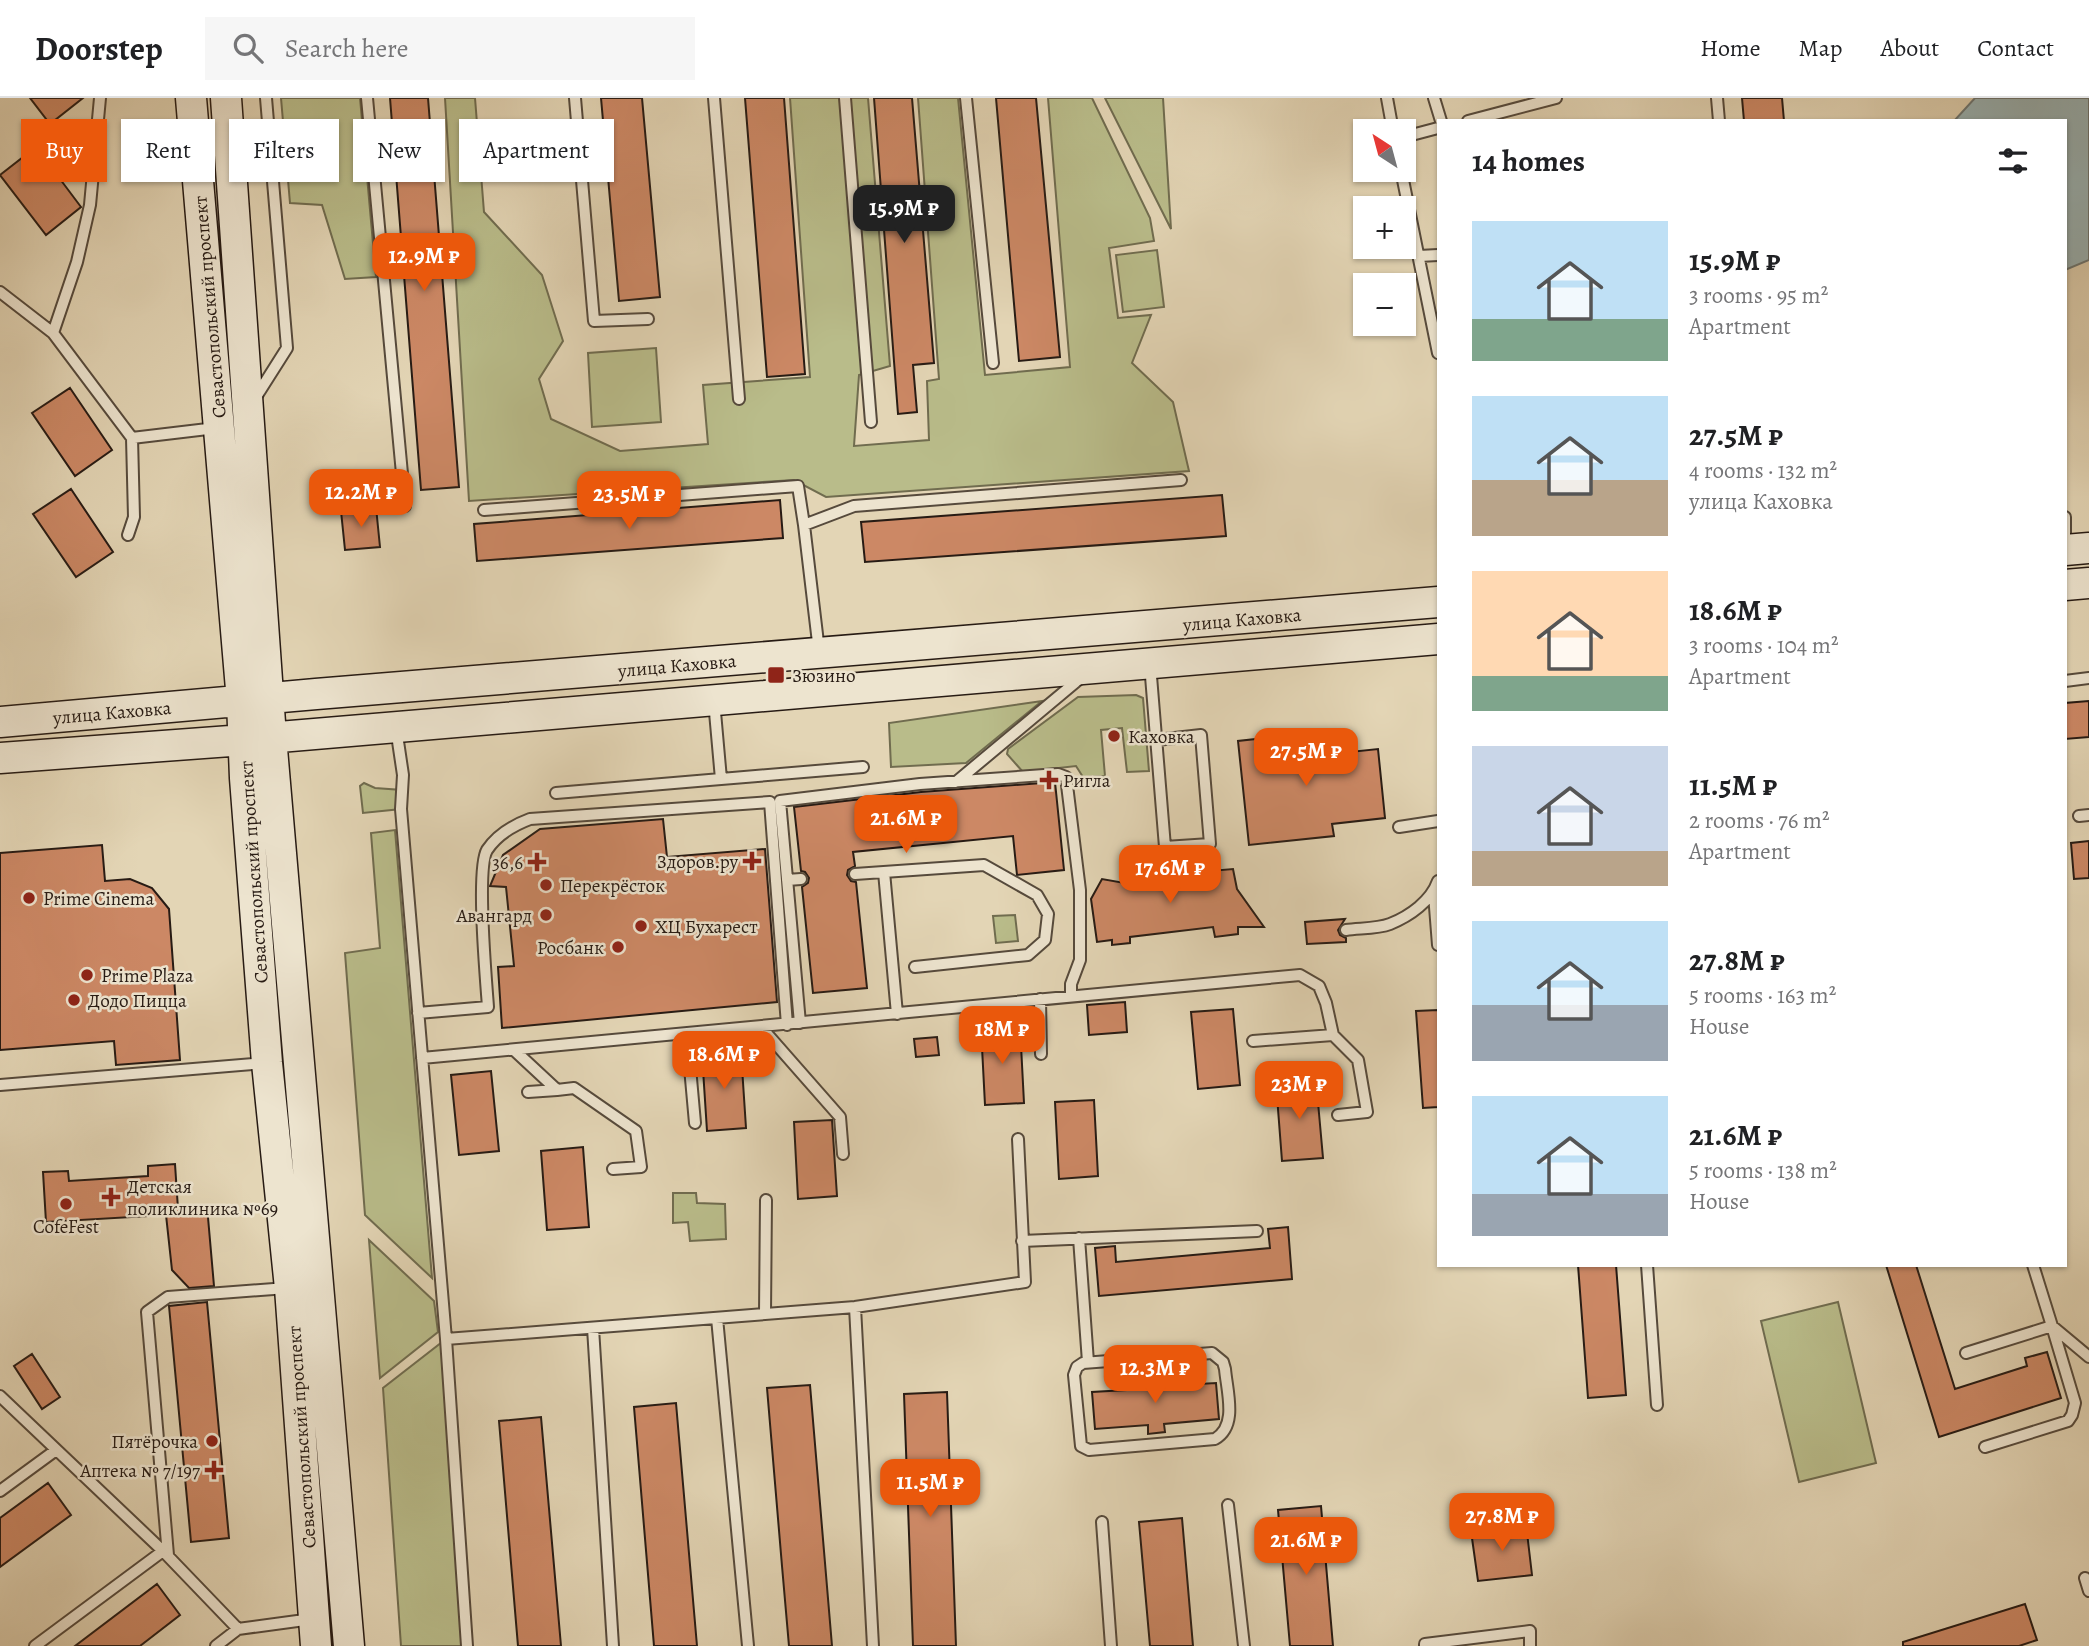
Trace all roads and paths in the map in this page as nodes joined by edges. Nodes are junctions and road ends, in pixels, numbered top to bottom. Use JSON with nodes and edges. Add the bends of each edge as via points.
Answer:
{"nodes":[{"id":1,"x":100,"y":98,"type":"edge"},
{"id":2,"x":191,"y":98,"type":"edge"},
{"id":3,"x":226,"y":98,"type":"edge"},
{"id":4,"x":266,"y":98,"type":"edge"},
{"id":5,"x":367,"y":98,"type":"edge"},
{"id":6,"x":575,"y":98,"type":"edge"},
{"id":7,"x":714,"y":98,"type":"edge"},
{"id":8,"x":845,"y":98,"type":"edge"},
{"id":9,"x":966,"y":98,"type":"edge"},
{"id":10,"x":1387,"y":98,"type":"edge"},
{"id":11,"x":1434,"y":98,"type":"edge"},
{"id":12,"x":1556,"y":98,"type":"edge"},
{"id":13,"x":1717,"y":98,"type":"edge"},
{"id":14,"x":1391,"y":119,"type":"edge"},
{"id":15,"x":1440,"y":119,"type":"edge"},
{"id":16,"x":1476,"y":119,"type":"edge"},
{"id":17,"x":1719,"y":119,"type":"edge"},
{"id":18,"x":1437,"y":128,"type":"edge"},
{"id":19,"x":1416,"y":134,"type":"edge"},
{"id":20,"x":1404,"y":182,"type":"edge"},
{"id":21,"x":1437,"y":255,"type":"edge"},
{"id":22,"x":1419,"y":256,"type":"junction"},
{"id":23,"x":0,"y":292,"type":"edge"},
{"id":24,"x":226,"y":319,"type":"junction"},
{"id":25,"x":648,"y":319,"type":"dead end"},
{"id":26,"x":53,"y":333,"type":"junction"},
{"id":27,"x":1437,"y":348,"type":"edge"},
{"id":28,"x":993,"y":363,"type":"dead end"},
{"id":29,"x":739,"y":399,"type":"dead end"},
{"id":30,"x":249,"y":408,"type":"junction"},
{"id":31,"x":871,"y":422,"type":"dead end"},
{"id":32,"x":219,"y":427,"type":"junction"},
{"id":33,"x":132,"y":438,"type":"junction"},
{"id":34,"x":1181,"y":480,"type":"dead end"},
{"id":35,"x":405,"y":506,"type":"dead end"},
{"id":36,"x":484,"y":510,"type":"dead end"},
{"id":37,"x":804,"y":525,"type":"junction"},
{"id":38,"x":2067,"y":532,"type":"edge"},
{"id":39,"x":128,"y":535,"type":"dead end"},
{"id":40,"x":2071,"y":565,"type":"edge"},
{"id":41,"x":1437,"y":603,"type":"edge"},
{"id":42,"x":1437,"y":639,"type":"edge"},
{"id":43,"x":819,"y":654,"type":"junction"},
{"id":44,"x":1150,"y":662,"type":"junction"},
{"id":45,"x":1094,"y":667,"type":"junction"},
{"id":46,"x":2089,"y":678,"type":"edge"},
{"id":47,"x":2067,"y":681,"type":"edge"},
{"id":48,"x":714,"y":699,"type":"junction"},
{"id":49,"x":255,"y":700,"type":"junction"},
{"id":50,"x":0,"y":722,"type":"edge"},
{"id":51,"x":396,"y":726,"type":"junction"},
{"id":52,"x":258,"y":738,"type":"junction"},
{"id":53,"x":1157,"y":740,"type":"junction"},
{"id":54,"x":0,"y":758,"type":"edge"},
{"id":55,"x":863,"y":767,"type":"dead end"},
{"id":56,"x":721,"y":779,"type":"junction"},
{"id":57,"x":956,"y":782,"type":"junction"},
{"id":58,"x":556,"y":793,"type":"dead end"},
{"id":59,"x":1437,"y":821,"type":"edge"},
{"id":60,"x":1399,"y":827,"type":"dead end"},
{"id":61,"x":884,"y":872,"type":"junction"},
{"id":62,"x":855,"y":874,"type":"dead end"},
{"id":63,"x":801,"y":879,"type":"dead end"},
{"id":64,"x":786,"y":880,"type":"junction"},
{"id":65,"x":1437,"y":884,"type":"edge"},
{"id":66,"x":1434,"y":894,"type":"junction"},
{"id":67,"x":1346,"y":930,"type":"dead end"},
{"id":68,"x":1437,"y":932,"type":"edge"},
{"id":69,"x":915,"y":967,"type":"dead end"},
{"id":70,"x":1071,"y":996,"type":"junction"},
{"id":71,"x":1040,"y":999,"type":"junction"},
{"id":72,"x":501,"y":1006,"type":"dead end"},
{"id":73,"x":488,"y":1007,"type":"junction"},
{"id":74,"x":418,"y":1013,"type":"junction"},
{"id":75,"x":897,"y":1014,"type":"junction"},
{"id":76,"x":800,"y":1023,"type":"junction"},
{"id":77,"x":788,"y":1025,"type":"junction"},
{"id":78,"x":761,"y":1027,"type":"junction"},
{"id":79,"x":687,"y":1034,"type":"junction"},
{"id":80,"x":1333,"y":1035,"type":"junction"},
{"id":81,"x":1253,"y":1041,"type":"dead end"},
{"id":82,"x":514,"y":1050,"type":"junction"},
{"id":83,"x":1041,"y":1054,"type":"dead end"},
{"id":84,"x":422,"y":1058,"type":"junction"},
{"id":85,"x":267,"y":1063,"type":"junction"},
{"id":86,"x":0,"y":1085,"type":"edge"},
{"id":87,"x":557,"y":1090,"type":"junction"},
{"id":88,"x":528,"y":1092,"type":"dead end"},
{"id":89,"x":1338,"y":1115,"type":"dead end"},
{"id":90,"x":695,"y":1123,"type":"dead end"},
{"id":91,"x":1018,"y":1139,"type":"dead end"},
{"id":92,"x":843,"y":1154,"type":"dead end"},
{"id":93,"x":612,"y":1169,"type":"dead end"},
{"id":94,"x":766,"y":1200,"type":"dead end"},
{"id":95,"x":1257,"y":1231,"type":"dead end"},
{"id":96,"x":1079,"y":1238,"type":"junction"},
{"id":97,"x":1022,"y":1241,"type":"junction"},
{"id":98,"x":1647,"y":1267,"type":"edge"},
{"id":99,"x":2034,"y":1267,"type":"edge"},
{"id":100,"x":289,"y":1288,"type":"junction"},
{"id":101,"x":855,"y":1307,"type":"junction"},
{"id":102,"x":765,"y":1314,"type":"junction"},
{"id":103,"x":717,"y":1318,"type":"junction"},
{"id":104,"x":2052,"y":1326,"type":"junction"},
{"id":105,"x":593,"y":1328,"type":"junction"},
{"id":106,"x":446,"y":1339,"type":"junction"},
{"id":107,"x":1966,"y":1353,"type":"dead end"},
{"id":108,"x":2089,"y":1357,"type":"edge"},
{"id":109,"x":1087,"y":1362,"type":"junction"},
{"id":110,"x":0,"y":1396,"type":"edge"},
{"id":111,"x":1657,"y":1405,"type":"dead end"},
{"id":112,"x":1985,"y":1447,"type":"dead end"},
{"id":113,"x":56,"y":1450,"type":"junction"},
{"id":114,"x":0,"y":1491,"type":"edge"},
{"id":115,"x":1228,"y":1505,"type":"dead end"},
{"id":116,"x":1102,"y":1522,"type":"dead end"},
{"id":117,"x":166,"y":1553,"type":"junction"},
{"id":118,"x":2085,"y":1578,"type":"dead end"},
{"id":119,"x":2089,"y":1591,"type":"edge"},
{"id":120,"x":238,"y":1629,"type":"junction"},
{"id":121,"x":315,"y":1633,"type":"edge"},
{"id":122,"x":35,"y":1646,"type":"edge"},
{"id":123,"x":216,"y":1646,"type":"edge"},
{"id":124,"x":349,"y":1646,"type":"edge"},
{"id":125,"x":467,"y":1646,"type":"edge"},
{"id":126,"x":613,"y":1646,"type":"edge"},
{"id":127,"x":748,"y":1646,"type":"edge"},
{"id":128,"x":873,"y":1646,"type":"edge"},
{"id":129,"x":1111,"y":1646,"type":"edge"},
{"id":130,"x":1244,"y":1646,"type":"edge"},
{"id":131,"x":1425,"y":1646,"type":"edge"},
{"id":132,"x":1530,"y":1646,"type":"edge"}],
"edges":[{"from":1,"to":26,"type":"lane","via":[[90,205]]},
{"from":2,"to":24,"type":"main road","name":"Севастопольский проспект"},
{"from":3,"to":24,"type":"main road","name":"Севастопольский проспект"},
{"from":4,"to":30,"type":"lane","via":[[287,348]]},
{"from":5,"to":35,"type":"lane"},
{"from":6,"to":25,"type":"lane","via":[[594,321]]},
{"from":7,"to":29,"type":"lane"},
{"from":8,"to":31,"type":"lane"},
{"from":9,"to":28,"type":"lane"},
{"from":10,"to":14,"type":"lane"},
{"from":11,"to":15,"type":"lane"},
{"from":12,"to":16,"type":"lane"},
{"from":13,"to":17,"type":"lane"},
{"from":18,"to":19,"type":"lane"},
{"from":20,"to":22,"type":"lane"},
{"from":21,"to":22,"type":"lane"},
{"from":22,"to":27,"type":"lane"},
{"from":23,"to":26,"type":"lane"},
{"from":24,"to":30,"type":"main road","name":"Севастопольский проспект"},
{"from":24,"to":32,"type":"main road","name":"Севастопольский проспект"},
{"from":26,"to":33,"type":"lane"},
{"from":30,"to":49,"type":"main road","name":"Севастопольский проспект"},
{"from":32,"to":33,"type":"lane"},
{"from":32,"to":49,"type":"main road","name":"Севастопольский проспект"},
{"from":33,"to":39,"type":"lane","via":[[134,517]]},
{"from":34,"to":37,"type":"lane","via":[[854,506]]},
{"from":36,"to":37,"type":"lane","via":[[798,486]]},
{"from":37,"to":43,"type":"lane"},
{"from":38,"to":40,"type":"lane"},
{"from":41,"to":43,"type":"main road","name":"улица Каховка"},
{"from":42,"to":44,"type":"main road","name":"улица Каховка"},
{"from":43,"to":49,"type":"main road","name":"улица Каховка"},
{"from":44,"to":45,"type":"main road","name":"улица Каховка"},
{"from":44,"to":53,"type":"lane"},
{"from":45,"to":48,"type":"main road","name":"улица Каховка"},
{"from":45,"to":57,"type":"lane"},
{"from":46,"to":47,"type":"lane"},
{"from":48,"to":51,"type":"main road","name":"улица Каховка"},
{"from":48,"to":56,"type":"lane"},
{"from":49,"to":50,"type":"main road","name":"улица Каховка"},
{"from":49,"to":52,"type":"main road","name":"Севастопольский проспект"},
{"from":51,"to":52,"type":"main road","name":"улица Каховка"},
{"from":51,"to":74,"type":"lane"},
{"from":52,"to":54,"type":"main road","name":"улица Каховка"},
{"from":52,"to":85,"type":"main road","name":"Севастопольский проспект","via":[[246,791]]},
{"from":52,"to":124,"type":"main road","name":"Севастопольский проспект"},
{"from":53,"to":53,"type":"lane","via":[[1201,735],[1210,844],[1165,847]]},
{"from":55,"to":56,"type":"lane"},
{"from":56,"to":58,"type":"lane"},
{"from":57,"to":64,"type":"lane","via":[[780,801]]},
{"from":57,"to":70,"type":"lane","via":[[1066,777],[1080,890],[1080,960],[1070,984]]},
{"from":59,"to":60,"type":"lane"},
{"from":61,"to":62,"type":"lane"},
{"from":61,"to":69,"type":"lane","via":[[984,865],[1037,895],[1048,914],[1045,940],[1028,955]]},
{"from":61,"to":75,"type":"lane"},
{"from":63,"to":64,"type":"lane"},
{"from":64,"to":76,"type":"lane"},
{"from":65,"to":66,"type":"lane"},
{"from":66,"to":67,"type":"lane","via":[[1388,925]]},
{"from":66,"to":68,"type":"lane"},
{"from":70,"to":71,"type":"lane"},
{"from":70,"to":80,"type":"lane","via":[[1300,975],[1319,986]]},
{"from":71,"to":75,"type":"lane"},
{"from":71,"to":83,"type":"lane"},
{"from":72,"to":73,"type":"lane"},
{"from":73,"to":74,"type":"lane"},
{"from":73,"to":77,"type":"lane","via":[[482,887],[486,852],[508,829],[530,819],[770,802]]},
{"from":74,"to":84,"type":"lane"},
{"from":75,"to":76,"type":"lane"},
{"from":76,"to":77,"type":"lane"},
{"from":77,"to":78,"type":"lane"},
{"from":78,"to":79,"type":"lane"},
{"from":78,"to":92,"type":"lane","via":[[840,1117]]},
{"from":79,"to":82,"type":"lane"},
{"from":79,"to":90,"type":"lane"},
{"from":80,"to":81,"type":"lane"},
{"from":80,"to":89,"type":"lane","via":[[1358,1060],[1367,1112]]},
{"from":82,"to":84,"type":"lane"},
{"from":82,"to":87,"type":"lane"},
{"from":84,"to":106,"type":"lane"},
{"from":85,"to":86,"type":"lane"},
{"from":85,"to":100,"type":"main road","name":"Севастопольский проспект"},
{"from":87,"to":88,"type":"lane"},
{"from":87,"to":93,"type":"lane","via":[[574,1088],[636,1131],[640,1167]]},
{"from":91,"to":97,"type":"lane"},
{"from":94,"to":102,"type":"lane"},
{"from":95,"to":96,"type":"lane"},
{"from":96,"to":97,"type":"lane"},
{"from":96,"to":109,"type":"lane"},
{"from":97,"to":101,"type":"lane","via":[[1025,1282]]},
{"from":98,"to":111,"type":"lane"},
{"from":99,"to":104,"type":"lane"},
{"from":100,"to":117,"type":"lane","via":[[167,1297],[147,1312]]},
{"from":100,"to":121,"type":"main road","name":"Севастопольский проспект"},
{"from":101,"to":102,"type":"lane"},
{"from":101,"to":128,"type":"lane"},
{"from":102,"to":103,"type":"lane"},
{"from":103,"to":105,"type":"lane"},
{"from":103,"to":127,"type":"lane"},
{"from":104,"to":107,"type":"lane"},
{"from":104,"to":108,"type":"lane"},
{"from":104,"to":112,"type":"lane","via":[[2075,1403],[2072,1415],[2068,1421]]},
{"from":105,"to":106,"type":"lane"},
{"from":105,"to":126,"type":"lane"},
{"from":106,"to":125,"type":"lane"},
{"from":109,"to":109,"type":"lane","via":[[1219,1356],[1226,1370],[1227,1430],[1215,1440],[1084,1448],[1074,1376],[1077,1367]]},
{"from":110,"to":113,"type":"lane"},
{"from":113,"to":114,"type":"lane"},
{"from":113,"to":117,"type":"lane"},
{"from":115,"to":130,"type":"lane"},
{"from":116,"to":129,"type":"lane"},
{"from":117,"to":120,"type":"lane"},
{"from":117,"to":122,"type":"lane"},
{"from":118,"to":119,"type":"lane"},
{"from":120,"to":121,"type":"lane"},
{"from":120,"to":123,"type":"lane"},
{"from":131,"to":132,"type":"lane","via":[[1530,1631]]}]}
